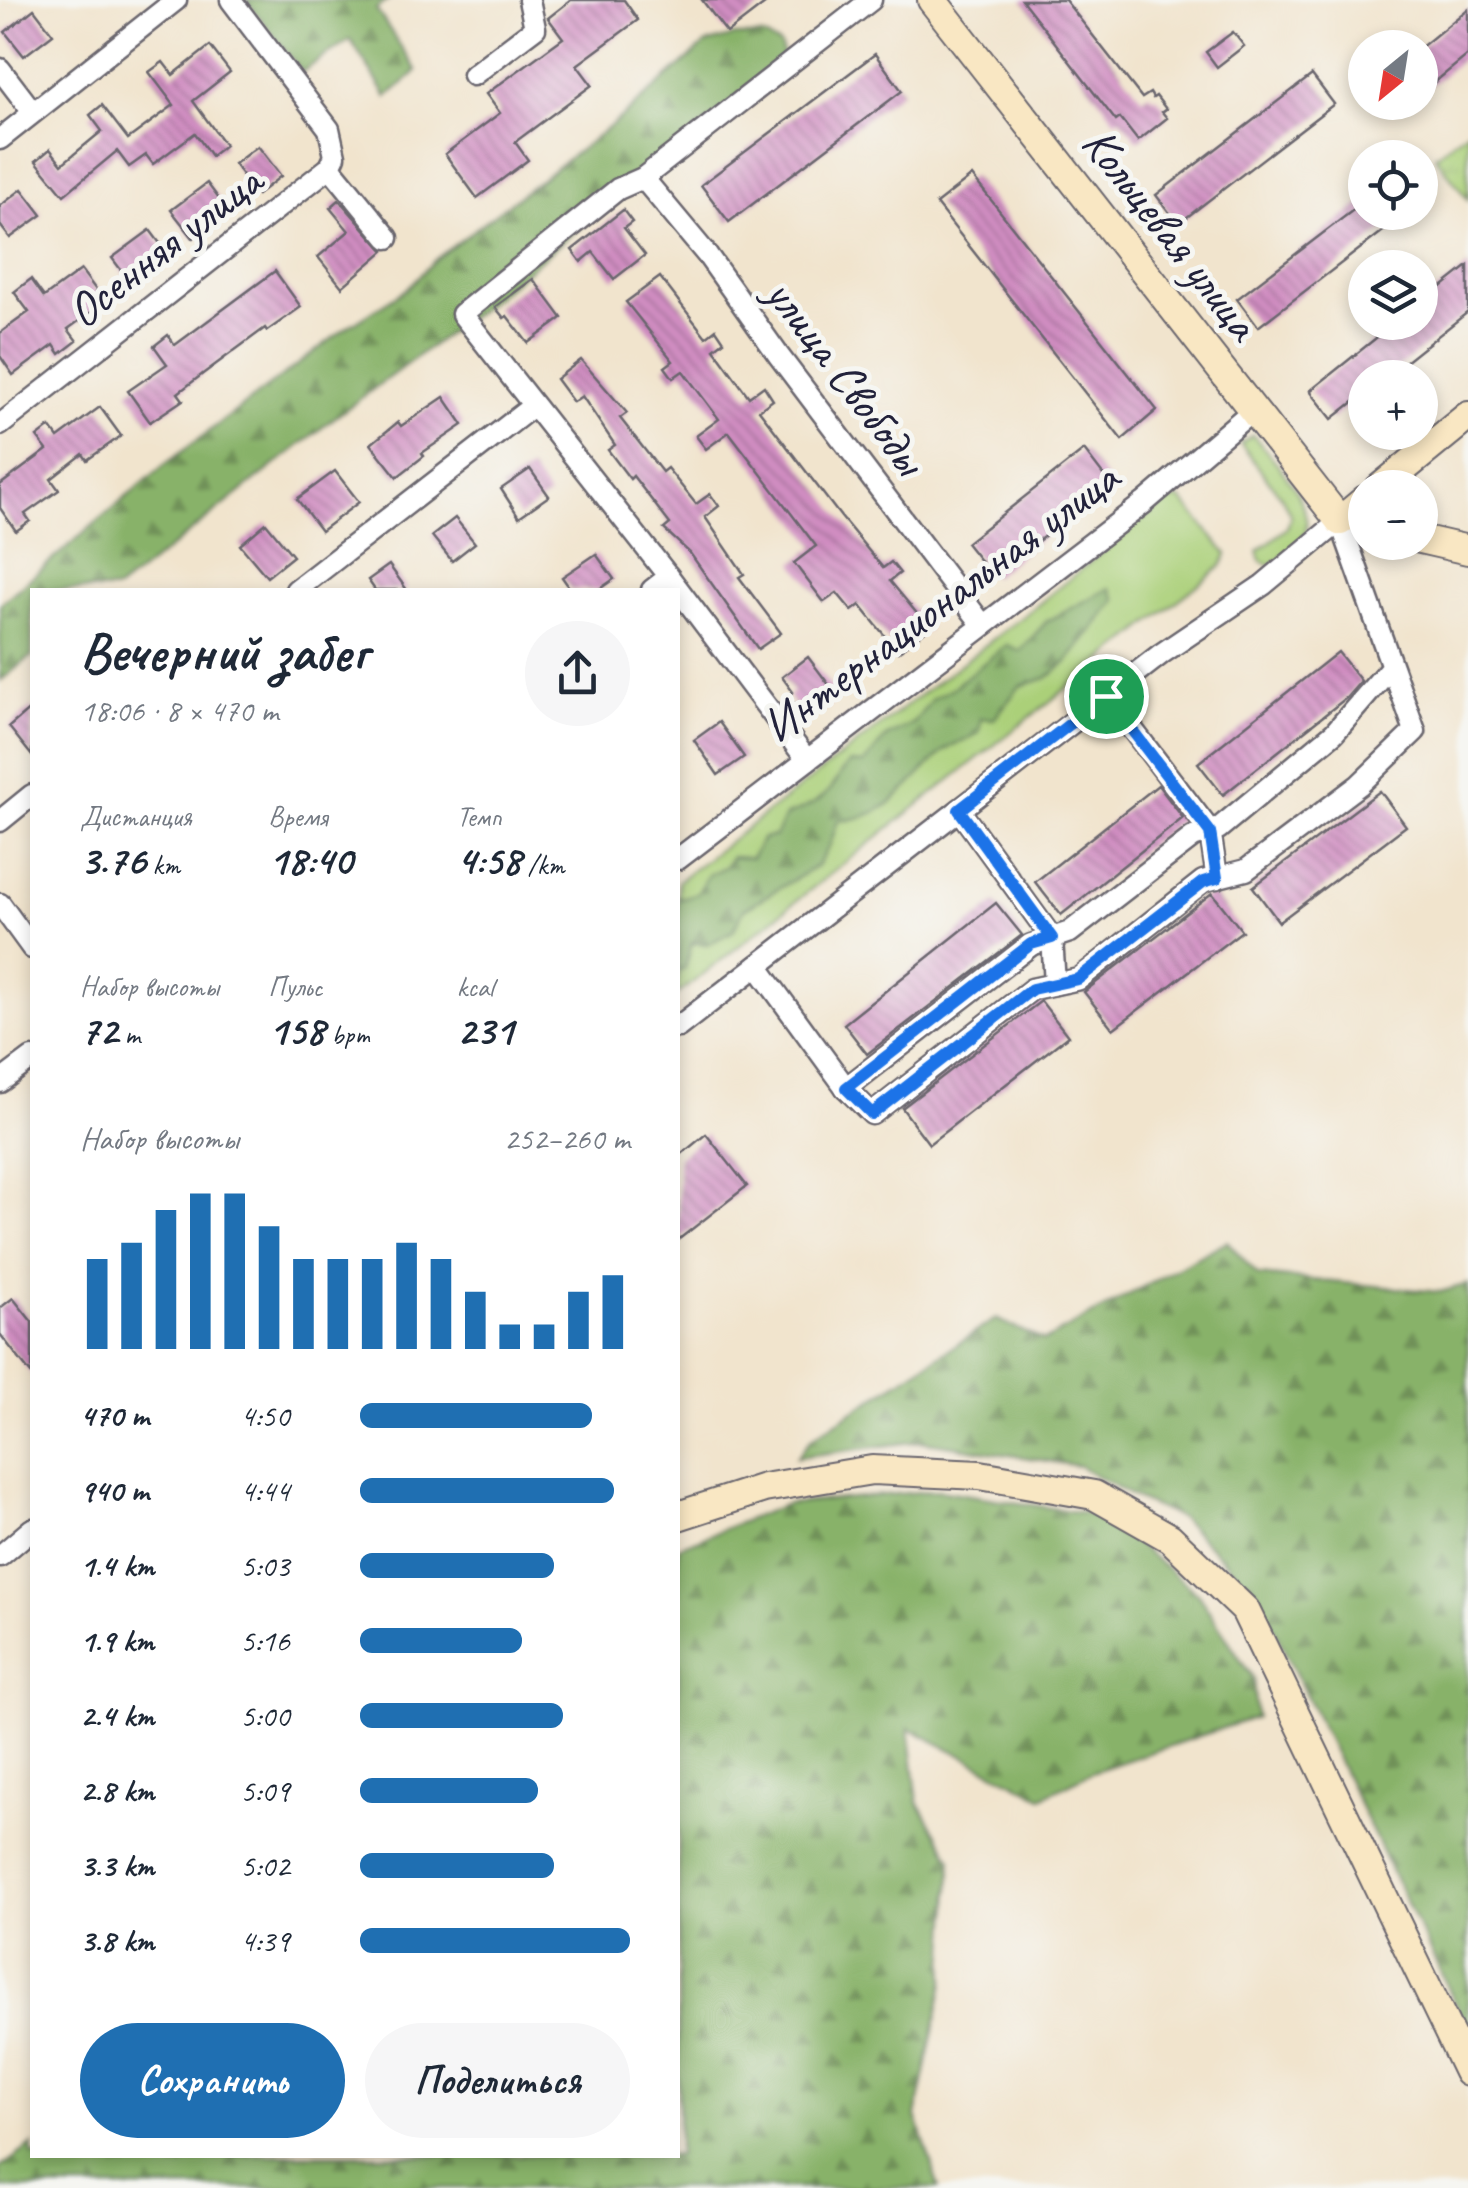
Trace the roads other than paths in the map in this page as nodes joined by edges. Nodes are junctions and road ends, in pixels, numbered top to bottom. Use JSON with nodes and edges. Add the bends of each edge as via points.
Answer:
{"nodes":[{"id":1,"x":176,"y":0,"type":"edge"},
{"id":2,"x":231,"y":0,"type":"edge"},
{"id":3,"x":529,"y":0,"type":"edge"},
{"id":4,"x":871,"y":0,"type":"edge"},
{"id":5,"x":932,"y":0,"type":"edge"},
{"id":6,"x":0,"y":68,"type":"edge"},
{"id":7,"x":473,"y":74,"type":"dead end"},
{"id":8,"x":32,"y":111,"type":"junction"},
{"id":9,"x":0,"y":139,"type":"edge"},
{"id":10,"x":330,"y":167,"type":"junction"},
{"id":11,"x":643,"y":178,"type":"junction"},
{"id":12,"x":388,"y":238,"type":"dead end"},
{"id":13,"x":533,"y":406,"type":"junction"},
{"id":14,"x":1252,"y":411,"type":"junction"},
{"id":15,"x":1468,"y":416,"type":"edge"},
{"id":16,"x":0,"y":425,"type":"edge"},
{"id":17,"x":1402,"y":470,"type":"edge"},
{"id":18,"x":1348,"y":519,"type":"edge"},
{"id":19,"x":1348,"y":526,"type":"edge"},
{"id":20,"x":1438,"y":543,"type":"edge"},
{"id":21,"x":1468,"y":550,"type":"edge"},
{"id":22,"x":1362,"y":560,"type":"edge"},
{"id":23,"x":661,"y":583,"type":"edge"},
{"id":24,"x":299,"y":588,"type":"edge"},
{"id":25,"x":680,"y":606,"type":"edge"},
{"id":26,"x":982,"y":624,"type":"junction"},
{"id":27,"x":1391,"y":667,"type":"junction"},
{"id":28,"x":1106,"y":696,"type":"junction"},
{"id":29,"x":808,"y":760,"type":"junction"},
{"id":30,"x":30,"y":797,"type":"edge"},
{"id":31,"x":959,"y":810,"type":"junction"},
{"id":32,"x":0,"y":820,"type":"edge"},
{"id":33,"x":1210,"y":832,"type":"junction"},
{"id":34,"x":680,"y":858,"type":"edge"},
{"id":35,"x":1217,"y":878,"type":"junction"},
{"id":36,"x":0,"y":904,"type":"edge"},
{"id":37,"x":1052,"y":938,"type":"junction"},
{"id":38,"x":30,"y":945,"type":"edge"},
{"id":39,"x":757,"y":966,"type":"junction"},
{"id":40,"x":1054,"y":984,"type":"junction"},
{"id":41,"x":680,"y":1025,"type":"edge"},
{"id":42,"x":30,"y":1060,"type":"edge"},
{"id":43,"x":0,"y":1082,"type":"edge"},
{"id":44,"x":846,"y":1088,"type":"junction"},
{"id":45,"x":680,"y":1515,"type":"edge"},
{"id":46,"x":30,"y":1531,"type":"edge"},
{"id":47,"x":1,"y":1553,"type":"edge"},
{"id":48,"x":1468,"y":2072,"type":"edge"}],
"edges":[{"from":1,"to":8,"type":"street"},
{"from":2,"to":10,"type":"street","via":[[329,130],[335,156]]},
{"from":3,"to":7,"type":"street","via":[[535,28]]},
{"from":4,"to":11,"type":"street"},
{"from":5,"to":14,"type":"street","name":"Кольцевая улица"},
{"from":6,"to":8,"type":"street"},
{"from":8,"to":9,"type":"street"},
{"from":10,"to":12,"type":"street"},
{"from":10,"to":16,"type":"street","name":"Осенняя улица"},
{"from":11,"to":13,"type":"street","via":[[618,189],[462,314]]},
{"from":11,"to":26,"type":"street","name":"улица Свободы"},
{"from":13,"to":23,"type":"street"},
{"from":13,"to":24,"type":"street"},
{"from":14,"to":18,"type":"street","name":"Кольцевая улица"},
{"from":14,"to":26,"type":"street","name":"Интернациональная улица","via":[[1144,503]]},
{"from":15,"to":17,"type":"street"},
{"from":19,"to":28,"type":"street"},
{"from":20,"to":21,"type":"street"},
{"from":22,"to":27,"type":"street"},
{"from":25,"to":29,"type":"street"},
{"from":26,"to":29,"type":"street","name":"Интернациональная улица"},
{"from":27,"to":33,"type":"street","via":[[1334,733]]},
{"from":27,"to":35,"type":"street","via":[[1415,731],[1360,785],[1246,870]]},
{"from":28,"to":31,"type":"street"},
{"from":28,"to":33,"type":"street"},
{"from":29,"to":34,"type":"street","name":"Интернациональная улица"},
{"from":30,"to":32,"type":"street"},
{"from":31,"to":37,"type":"street"},
{"from":31,"to":39,"type":"street"},
{"from":33,"to":35,"type":"street"},
{"from":33,"to":37,"type":"street","via":[[1193,837],[1070,932]]},
{"from":35,"to":40,"type":"street","via":[[1078,979]]},
{"from":36,"to":38,"type":"street"},
{"from":37,"to":40,"type":"street"},
{"from":37,"to":44,"type":"street","via":[[1031,944]]},
{"from":39,"to":41,"type":"street"},
{"from":39,"to":44,"type":"street"},
{"from":40,"to":44,"type":"street","via":[[1032,989],[872,1114]]},
{"from":42,"to":43,"type":"street"},
{"from":45,"to":48,"type":"street","via":[[764,1488],[872,1470],[980,1474],[1094,1495],[1170,1538],[1244,1610]]},
{"from":46,"to":47,"type":"street"}]}
